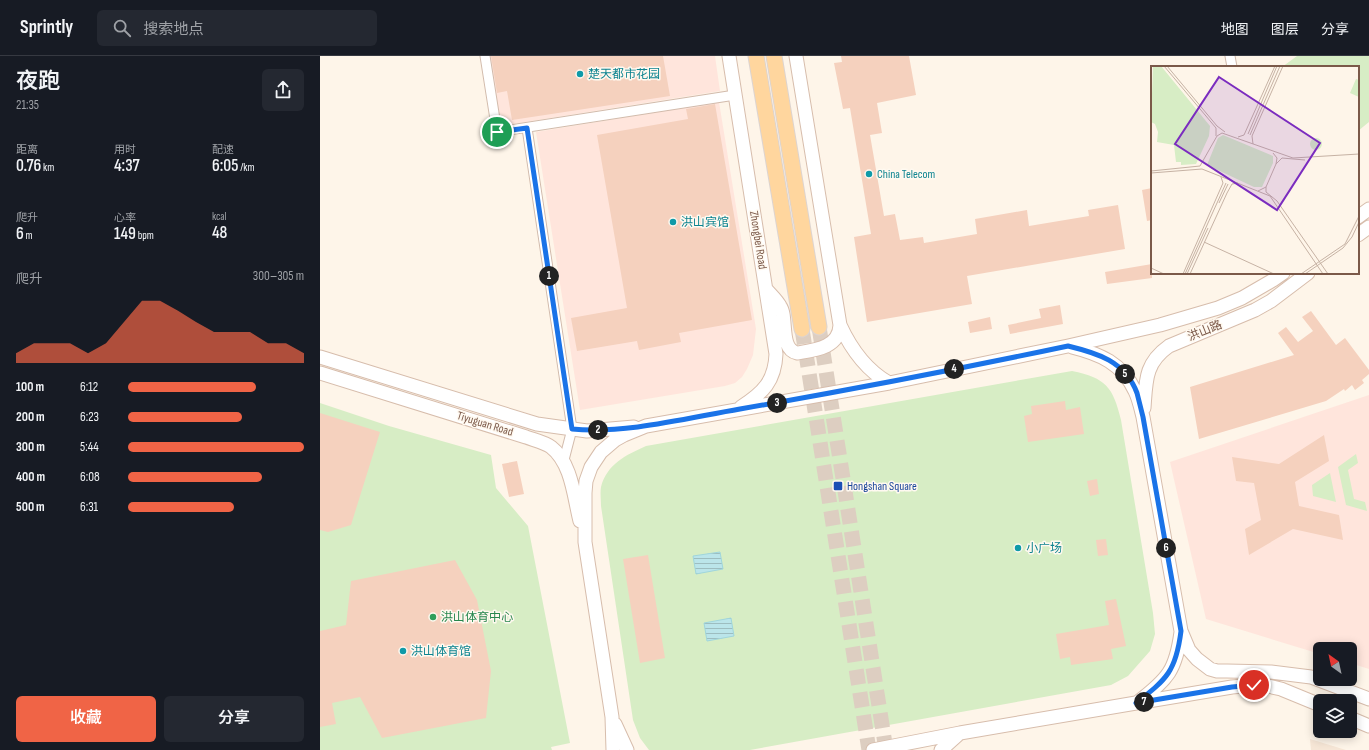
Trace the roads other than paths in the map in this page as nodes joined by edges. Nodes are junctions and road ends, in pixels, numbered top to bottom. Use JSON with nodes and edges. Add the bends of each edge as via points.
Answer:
{"nodes":[{"id":1,"x":485,"y":56,"type":"edge"},
{"id":2,"x":729,"y":56,"type":"edge"},
{"id":3,"x":756,"y":56,"type":"edge"},
{"id":4,"x":774,"y":56,"type":"edge"},
{"id":5,"x":796,"y":56,"type":"edge"},
{"id":6,"x":1230,"y":56,"type":"edge"},
{"id":7,"x":1232,"y":66,"type":"edge"},
{"id":8,"x":735,"y":95,"type":"junction"},
{"id":9,"x":527,"y":128,"type":"junction"},
{"id":10,"x":1369,"y":209,"type":"edge"},
{"id":11,"x":1359,"y":216,"type":"edge"},
{"id":12,"x":1369,"y":227,"type":"edge"},
{"id":13,"x":1359,"y":234,"type":"edge"},
{"id":14,"x":1307,"y":274,"type":"edge"},
{"id":15,"x":1275,"y":275,"type":"edge"},
{"id":16,"x":766,"y":289,"type":"junction"},
{"id":17,"x":840,"y":325,"type":"junction"},
{"id":18,"x":819,"y":326,"type":"tunnel mouth"},
{"id":19,"x":802,"y":329,"type":"tunnel mouth"},
{"id":20,"x":1068,"y":346,"type":"junction"},
{"id":21,"x":320,"y":357,"type":"edge"},
{"id":22,"x":320,"y":373,"type":"edge"},
{"id":23,"x":889,"y":383,"type":"junction"},
{"id":24,"x":738,"y":409,"type":"junction"},
{"id":25,"x":1143,"y":417,"type":"junction"},
{"id":26,"x":646,"y":426,"type":"junction"},
{"id":27,"x":572,"y":429,"type":"junction"},
{"id":28,"x":564,"y":460,"type":"junction"},
{"id":29,"x":585,"y":542,"type":"junction"},
{"id":30,"x":1181,"y":631,"type":"junction"},
{"id":31,"x":1369,"y":699,"type":"edge"},
{"id":32,"x":1313,"y":702,"type":"edge"},
{"id":33,"x":1136,"y":703,"type":"junction"},
{"id":34,"x":612,"y":717,"type":"junction"},
{"id":35,"x":1357,"y":721,"type":"edge"},
{"id":36,"x":1369,"y":726,"type":"edge"},
{"id":37,"x":960,"y":734,"type":"junction"},
{"id":38,"x":613,"y":750,"type":"edge"},
{"id":39,"x":627,"y":750,"type":"edge"},
{"id":40,"x":873,"y":750,"type":"edge"},
{"id":41,"x":941,"y":750,"type":"edge"}],
"edges":[{"from":1,"to":9,"type":"street","via":[[497,132]]},
{"from":2,"to":8,"type":"main road","name":"Zhongbei Road"},
{"from":3,"to":19,"type":"main road"},
{"from":4,"to":18,"type":"main road"},
{"from":5,"to":17,"type":"main road"},
{"from":6,"to":7,"type":"street"},
{"from":8,"to":9,"type":"street"},
{"from":8,"to":16,"type":"main road","name":"Zhongbei Road"},
{"from":9,"to":27,"type":"street"},
{"from":10,"to":11,"type":"main road"},
{"from":12,"to":13,"type":"main road"},
{"from":14,"to":25,"type":"main road","name":"洪山路","via":[[1255,310],[1162,351],[1152,362],[1147,376]]},
{"from":15,"to":20,"type":"main road","name":"洪山路","via":[[1242,298],[1218,308],[1160,325]]},
{"from":16,"to":17,"type":"main road","via":[[781,306],[786,341],[794,352],[818,349],[831,344],[838,334]]},
{"from":16,"to":24,"type":"main road","name":"Zhongbei Road","via":[[776,354],[774,371],[765,388]]},
{"from":17,"to":23,"type":"main road","via":[[862,361]]},
{"from":20,"to":23,"type":"main road","name":"洪山路"},
{"from":20,"to":25,"type":"main road","via":[[1099,355],[1125,374],[1136,392]]},
{"from":21,"to":27,"type":"main road","name":"Tiyuguan Road","via":[[537,424]]},
{"from":22,"to":28,"type":"main road","name":"Tiyuguan Road","via":[[541,442],[552,447]]},
{"from":23,"to":24,"type":"main road","name":"洪山路"},
{"from":24,"to":26,"type":"main road","name":"洪山路"},
{"from":25,"to":30,"type":"main road"},
{"from":26,"to":27,"type":"main road","name":"Tiyuguan Road","via":[[587,431]]},
{"from":26,"to":29,"type":"main road","via":[[615,440],[601,452],[591,467],[585,492]]},
{"from":27,"to":28,"type":"street"},
{"from":28,"to":29,"type":"main road","name":"Tiyuguan Road"},
{"from":29,"to":34,"type":"main road"},
{"from":30,"to":31,"type":"main road","via":[[1189,650],[1210,669],[1310,677]]},
{"from":30,"to":33,"type":"main road","via":[[1171,671],[1159,685]]},
{"from":32,"to":33,"type":"main road","via":[[1281,689],[1254,685]]},
{"from":33,"to":37,"type":"main road"},
{"from":34,"to":38,"type":"main road"},
{"from":34,"to":39,"type":"main road"},
{"from":35,"to":36,"type":"main road"},
{"from":37,"to":40,"type":"main road"},
{"from":37,"to":41,"type":"main road"}]}
